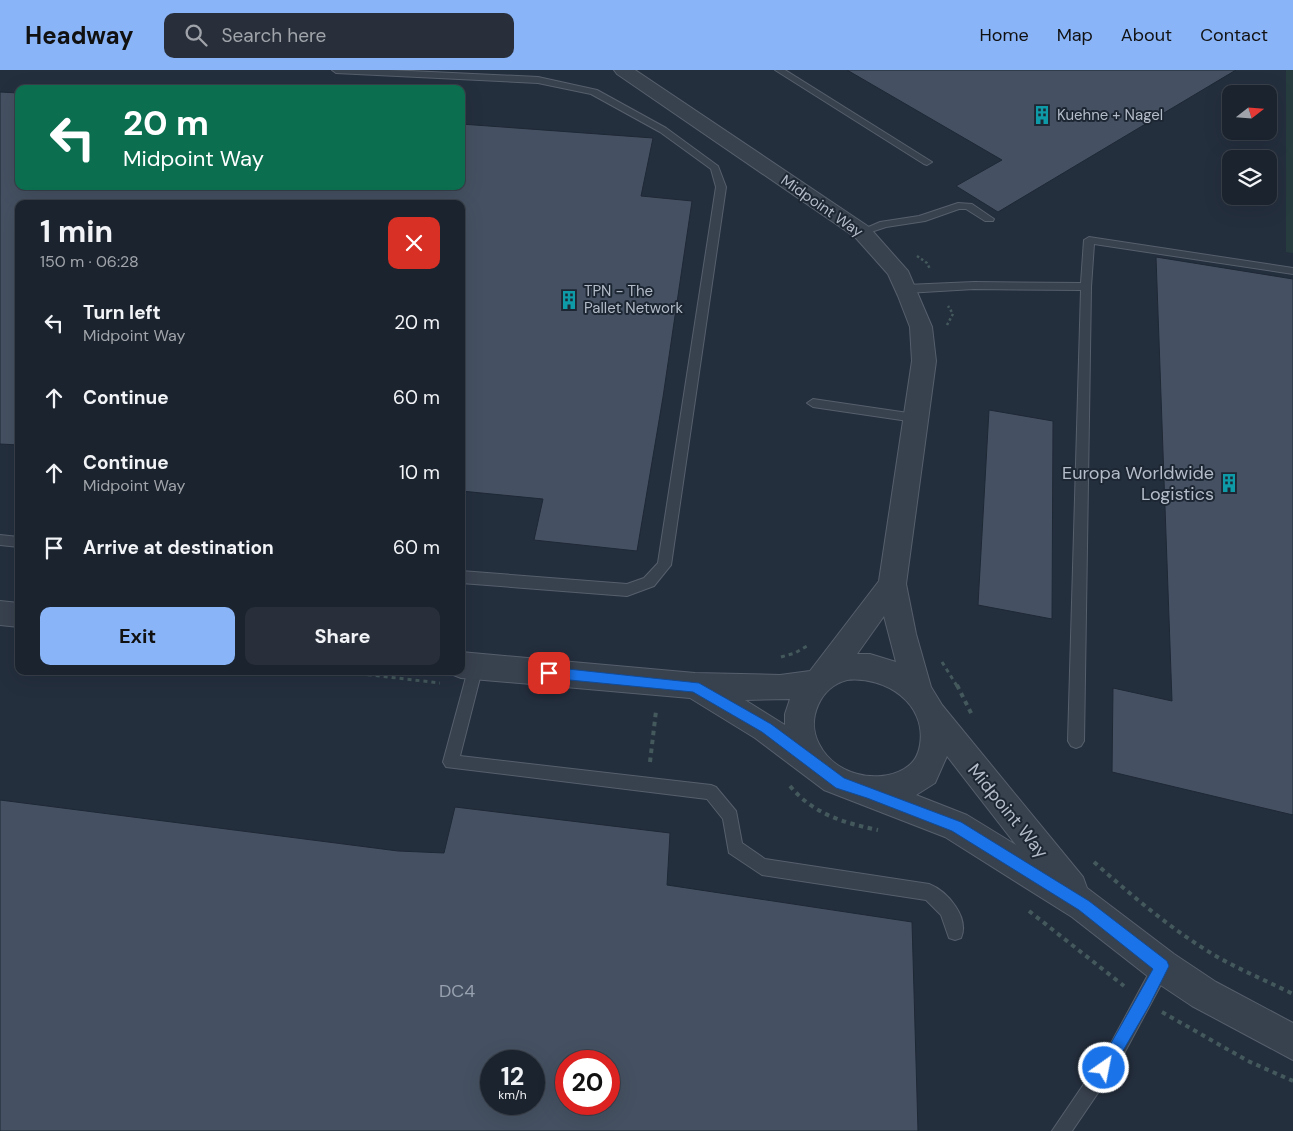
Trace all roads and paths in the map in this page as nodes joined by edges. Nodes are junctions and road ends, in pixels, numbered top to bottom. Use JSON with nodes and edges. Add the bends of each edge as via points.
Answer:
{"nodes":[{"id":1,"x":336,"y":70,"type":"edge"},
{"id":2,"x":623,"y":70,"type":"edge"},
{"id":3,"x":779,"y":70,"type":"edge"},
{"id":4,"x":927,"y":162,"type":"dead end"},
{"id":5,"x":989,"y":219,"type":"dead end"},
{"id":6,"x":888,"y":223,"type":"junction"},
{"id":7,"x":862,"y":232,"type":"junction"},
{"id":8,"x":1293,"y":271,"type":"edge"},
{"id":9,"x":938,"y":286,"type":"junction"},
{"id":10,"x":1086,"y":287,"type":"junction"},
{"id":11,"x":906,"y":289,"type":"junction"},
{"id":12,"x":944,"y":331,"type":"dead end"},
{"id":13,"x":813,"y":403,"type":"dead end"},
{"id":14,"x":915,"y":418,"type":"junction"},
{"id":15,"x":0,"y":540,"type":"edge"},
{"id":16,"x":15,"y":542,"type":"edge"},
{"id":17,"x":465,"y":577,"type":"edge"},
{"id":18,"x":892,"y":584,"type":"junction"},
{"id":19,"x":0,"y":613,"type":"edge"},
{"id":20,"x":15,"y":615,"type":"edge"},
{"id":21,"x":941,"y":660,"type":"dead end"},
{"id":22,"x":469,"y":672,"type":"edge"},
{"id":23,"x":819,"y":680,"type":"junction"},
{"id":24,"x":695,"y":686,"type":"junction"},
{"id":25,"x":925,"y":704,"type":"junction"},
{"id":26,"x":647,"y":708,"type":"dead end"},
{"id":27,"x":657,"y":709,"type":"junction"},
{"id":28,"x":666,"y":710,"type":"dead end"},
{"id":29,"x":974,"y":722,"type":"dead end"},
{"id":30,"x":1076,"y":741,"type":"dead end"},
{"id":31,"x":817,"y":766,"type":"junction"},
{"id":32,"x":788,"y":784,"type":"dead end"},
{"id":33,"x":647,"y":785,"type":"junction"},
{"id":34,"x":867,"y":792,"type":"junction"},
{"id":35,"x":884,"y":831,"type":"dead end"},
{"id":36,"x":1093,"y":862,"type":"dead end"},
{"id":37,"x":1084,"y":905,"type":"junction"},
{"id":38,"x":1026,"y":909,"type":"dead end"},
{"id":39,"x":954,"y":932,"type":"dead end"},
{"id":40,"x":1162,"y":966,"type":"junction"},
{"id":41,"x":1293,"y":994,"type":"edge"},
{"id":42,"x":1144,"y":1001,"type":"junction"},
{"id":43,"x":1293,"y":1042,"type":"edge"},
{"id":44,"x":1293,"y":1081,"type":"edge"},
{"id":45,"x":1061,"y":1131,"type":"edge"}],
"edges":[{"from":1,"to":17,"type":"lane","via":[[538,80],[594,92],[663,130],[714,168],[721,187],[664,565],[649,582],[627,590]]},
{"from":2,"to":7,"type":"street","name":"Midpoint Way"},
{"from":3,"to":4,"type":"lane"},
{"from":5,"to":6,"type":"lane","via":[[968,206],[958,206],[921,219]]},
{"from":6,"to":7,"type":"lane"},
{"from":6,"to":9,"type":"path","via":[[897,232],[894,240],[902,250],[928,263]]},
{"from":7,"to":11,"type":"street","name":"Midpoint Way","via":[[897,271]]},
{"from":8,"to":10,"type":"lane","via":[[1089,240]]},
{"from":9,"to":10,"type":"lane"},
{"from":9,"to":11,"type":"lane"},
{"from":9,"to":12,"type":"path","via":[[953,314]]},
{"from":10,"to":30,"type":"lane"},
{"from":11,"to":14,"type":"street","name":"Midpoint Way","via":[[921,327],[924,361]]},
{"from":13,"to":14,"type":"lane"},
{"from":14,"to":18,"type":"street","name":"Midpoint Way"},
{"from":15,"to":16,"type":"lane"},
{"from":18,"to":23,"type":"street","name":"Midpoint Way"},
{"from":18,"to":25,"type":"street","name":"Midpoint Way","via":[[902,634]]},
{"from":19,"to":20,"type":"street"},
{"from":21,"to":29,"type":"path","via":[[965,698]]},
{"from":22,"to":24,"type":"street"},
{"from":22,"to":33,"type":"lane","via":[[451,762]]},
{"from":23,"to":24,"type":"street","via":[[780,688]]},
{"from":23,"to":25,"type":"street","via":[[844,668],[870,667],[896,676]]},
{"from":23,"to":31,"type":"street","via":[[806,694],[798,724],[808,754]]},
{"from":24,"to":31,"type":"street","via":[[766,728]]},
{"from":25,"to":34,"type":"street","via":[[937,739],[927,769],[896,789]]},
{"from":25,"to":37,"type":"street","name":"Midpoint Way"},
{"from":26,"to":27,"type":"path"},
{"from":27,"to":28,"type":"path"},
{"from":27,"to":33,"type":"path"},
{"from":31,"to":34,"type":"street","via":[[840,783]]},
{"from":32,"to":35,"type":"path","via":[[813,808],[833,820]]},
{"from":33,"to":39,"type":"lane","via":[[711,792],[730,816],[735,847],[762,867],[929,892],[943,902],[952,916]]},
{"from":34,"to":37,"type":"street","name":"Midpoint Way","via":[[956,826]]},
{"from":36,"to":41,"type":"path","via":[[1140,904],[1195,942],[1234,966]]},
{"from":37,"to":40,"type":"street","name":"Midpoint Way"},
{"from":38,"to":42,"type":"path"},
{"from":40,"to":42,"type":"lane"},
{"from":40,"to":43,"type":"street","name":"Midpoint Way","via":[[1204,994]]},
{"from":42,"to":44,"type":"path","via":[[1248,1061]]},
{"from":42,"to":45,"type":"lane","via":[[1115,1053]]}]}
